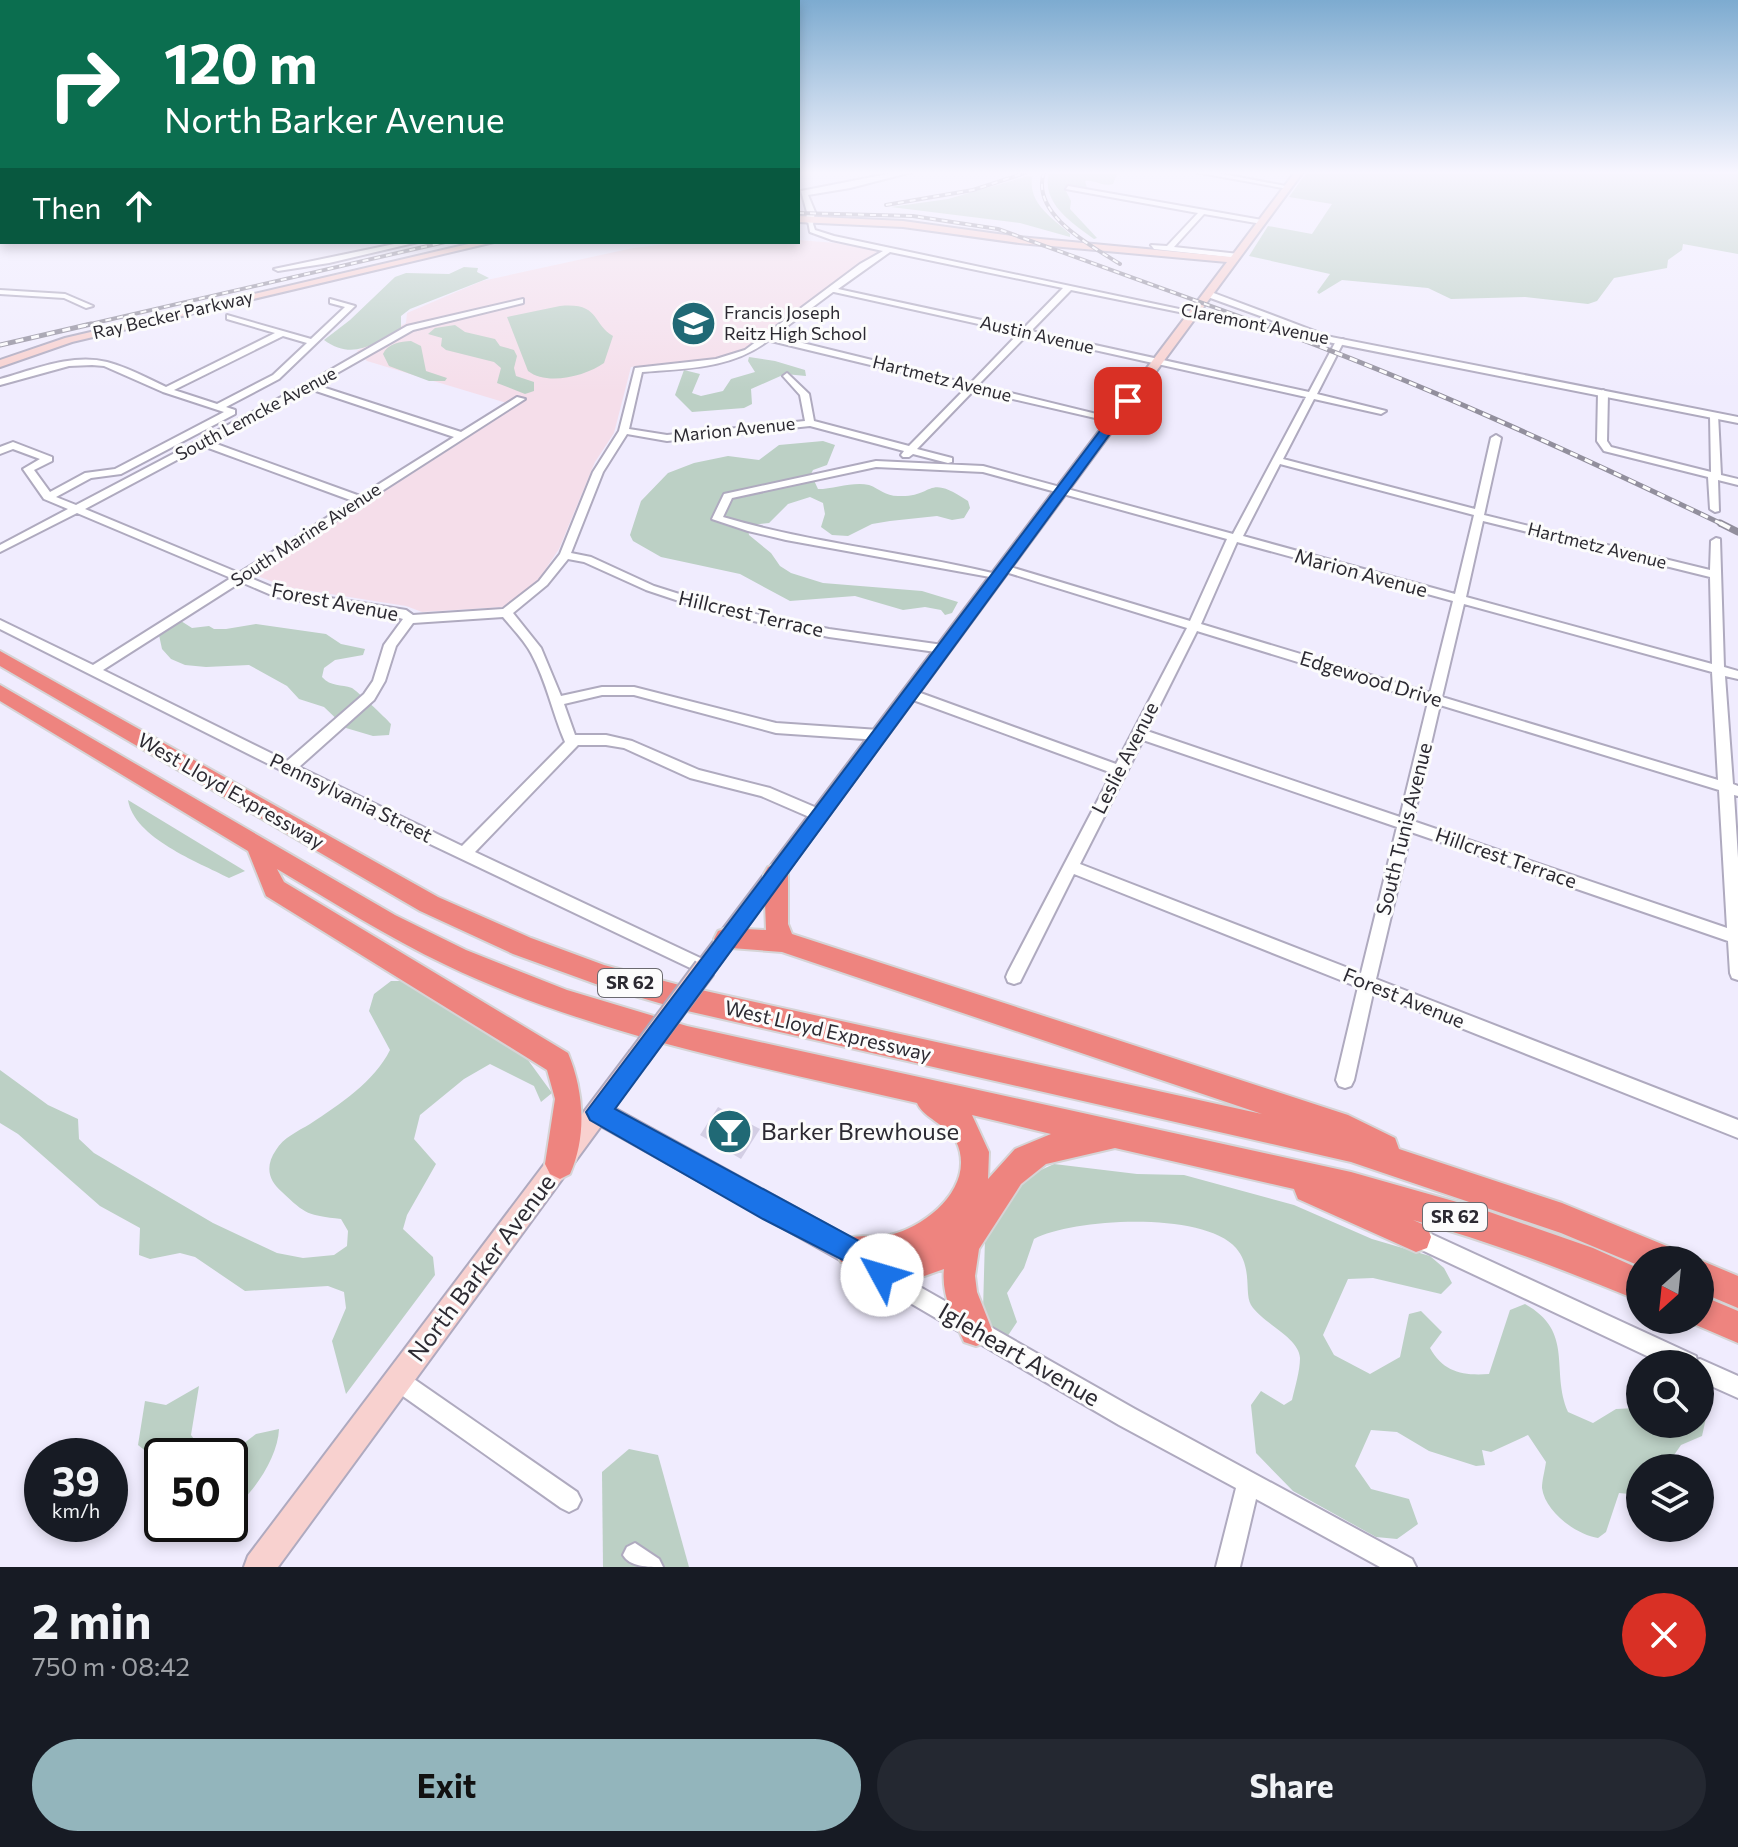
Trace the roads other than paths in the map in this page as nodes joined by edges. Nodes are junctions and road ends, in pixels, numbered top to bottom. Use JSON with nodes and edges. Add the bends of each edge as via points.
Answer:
{"nodes":[{"id":1,"x":400,"y":245,"type":"edge"},
{"id":2,"x":455,"y":245,"type":"edge"},
{"id":3,"x":476,"y":245,"type":"edge"},
{"id":4,"x":865,"y":245,"type":"edge"},
{"id":5,"x":1034,"y":245,"type":"edge"},
{"id":6,"x":1172,"y":245,"type":"edge"},
{"id":7,"x":1245,"y":245,"type":"edge"},
{"id":8,"x":1154,"y":247,"type":"dead end"},
{"id":9,"x":1168,"y":249,"type":"junction"},
{"id":10,"x":889,"y":250,"type":"junction"},
{"id":11,"x":1235,"y":258,"type":"junction"},
{"id":12,"x":278,"y":269,"type":"dead end"},
{"id":13,"x":1069,"y":287,"type":"junction"},
{"id":14,"x":834,"y":290,"type":"junction"},
{"id":15,"x":0,"y":292,"type":"edge"},
{"id":16,"x":1208,"y":294,"type":"junction"},
{"id":17,"x":333,"y":301,"type":"dead end"},
{"id":18,"x":520,"y":301,"type":"dead end"},
{"id":19,"x":89,"y":306,"type":"dead end"},
{"id":20,"x":1194,"y":313,"type":"junction"},
{"id":21,"x":230,"y":317,"type":"dead end"},
{"id":22,"x":1025,"y":332,"type":"junction"},
{"id":23,"x":282,"y":333,"type":"junction"},
{"id":24,"x":771,"y":338,"type":"junction"},
{"id":25,"x":1335,"y":340,"type":"junction"},
{"id":26,"x":313,"y":342,"type":"junction"},
{"id":27,"x":0,"y":361,"type":"edge"},
{"id":28,"x":1157,"y":362,"type":"junction"},
{"id":29,"x":69,"y":363,"type":"junction"},
{"id":30,"x":0,"y":372,"type":"edge"},
{"id":31,"x":787,"y":376,"type":"dead end"},
{"id":32,"x":0,"y":382,"type":"edge"},
{"id":33,"x":309,"y":386,"type":"junction"},
{"id":34,"x":972,"y":386,"type":"junction"},
{"id":35,"x":166,"y":390,"type":"junction"},
{"id":36,"x":1603,"y":393,"type":"junction"},
{"id":37,"x":1311,"y":396,"type":"junction"},
{"id":38,"x":520,"y":399,"type":"dead end"},
{"id":39,"x":218,"y":407,"type":"junction"},
{"id":40,"x":1381,"y":411,"type":"dead end"},
{"id":41,"x":1715,"y":416,"type":"junction"},
{"id":42,"x":1738,"y":420,"type":"edge"},
{"id":43,"x":1114,"y":421,"type":"junction"},
{"id":44,"x":810,"y":423,"type":"junction"},
{"id":45,"x":624,"y":431,"type":"junction"},
{"id":46,"x":462,"y":436,"type":"junction"},
{"id":47,"x":1496,"y":438,"type":"dead end"},
{"id":48,"x":202,"y":442,"type":"junction"},
{"id":49,"x":911,"y":450,"type":"junction"},
{"id":50,"x":0,"y":451,"type":"edge"},
{"id":51,"x":1277,"y":460,"type":"junction"},
{"id":52,"x":897,"y":463,"type":"junction"},
{"id":53,"x":983,"y":469,"type":"junction"},
{"id":54,"x":1714,"y":477,"type":"junction"},
{"id":55,"x":1738,"y":482,"type":"edge"},
{"id":56,"x":1061,"y":491,"type":"junction"},
{"id":57,"x":48,"y":497,"type":"junction"},
{"id":58,"x":360,"y":500,"type":"junction"},
{"id":59,"x":1715,"y":509,"type":"dead end"},
{"id":60,"x":75,"y":511,"type":"junction"},
{"id":61,"x":1478,"y":515,"type":"junction"},
{"id":62,"x":718,"y":518,"type":"joint"},
{"id":63,"x":1234,"y":538,"type":"junction"},
{"id":64,"x":1716,"y":541,"type":"dead end"},
{"id":65,"x":0,"y":549,"type":"edge"},
{"id":66,"x":565,"y":555,"type":"junction"},
{"id":67,"x":1000,"y":573,"type":"junction"},
{"id":68,"x":1715,"y":575,"type":"junction"},
{"id":69,"x":238,"y":579,"type":"junction"},
{"id":70,"x":1460,"y":600,"type":"junction"},
{"id":71,"x":506,"y":613,"type":"junction"},
{"id":72,"x":409,"y":619,"type":"junction"},
{"id":73,"x":0,"y":624,"type":"edge"},
{"id":74,"x":1194,"y":626,"type":"junction"},
{"id":75,"x":943,"y":649,"type":"junction"},
{"id":76,"x":0,"y":657,"type":"edge"},
{"id":77,"x":1718,"y":669,"type":"junction"},
{"id":78,"x":93,"y":671,"type":"junction"},
{"id":79,"x":1738,"y":675,"type":"edge"},
{"id":80,"x":0,"y":692,"type":"edge"},
{"id":81,"x":910,"y":694,"type":"junction"},
{"id":82,"x":1435,"y":699,"type":"junction"},
{"id":83,"x":555,"y":702,"type":"junction"},
{"id":84,"x":1138,"y":733,"type":"junction"},
{"id":85,"x":879,"y":735,"type":"junction"},
{"id":86,"x":574,"y":741,"type":"junction"},
{"id":87,"x":290,"y":767,"type":"junction"},
{"id":88,"x":1119,"y":770,"type":"junction"},
{"id":89,"x":1733,"y":790,"type":"edge"},
{"id":90,"x":819,"y":815,"type":"junction"},
{"id":91,"x":1405,"y":824,"type":"junction"},
{"id":92,"x":258,"y":847,"type":"junction"},
{"id":93,"x":464,"y":854,"type":"junction"},
{"id":94,"x":1070,"y":866,"type":"junction"},
{"id":95,"x":776,"y":874,"type":"junction"},
{"id":96,"x":1736,"y":937,"type":"edge"},
{"id":97,"x":727,"y":939,"type":"junction"},
{"id":98,"x":782,"y":941,"type":"junction"},
{"id":99,"x":705,"y":968,"type":"junction"},
{"id":100,"x":1738,"y":973,"type":"edge"},
{"id":101,"x":1014,"y":977,"type":"dead end"},
{"id":102,"x":1366,"y":983,"type":"junction"},
{"id":103,"x":1345,"y":1080,"type":"dead end"},
{"id":104,"x":922,"y":1093,"type":"junction"},
{"id":105,"x":598,"y":1112,"type":"junction"},
{"id":106,"x":1738,"y":1129,"type":"edge"},
{"id":107,"x":1116,"y":1136,"type":"junction"},
{"id":108,"x":560,"y":1164,"type":"junction"},
{"id":109,"x":1264,"y":1168,"type":"junction"},
{"id":110,"x":1440,"y":1176,"type":"junction"},
{"id":111,"x":970,"y":1231,"type":"junction"},
{"id":112,"x":1416,"y":1237,"type":"joint"},
{"id":113,"x":1629,"y":1246,"type":"edge"},
{"id":114,"x":852,"y":1251,"type":"junction"},
{"id":115,"x":882,"y":1275,"type":"junction"},
{"id":116,"x":1626,"y":1279,"type":"edge"},
{"id":117,"x":1714,"y":1282,"type":"edge"},
{"id":118,"x":1738,"y":1292,"type":"edge"},
{"id":119,"x":1714,"y":1317,"type":"edge"},
{"id":120,"x":1738,"y":1327,"type":"edge"},
{"id":121,"x":976,"y":1330,"type":"junction"},
{"id":122,"x":1658,"y":1350,"type":"edge"},
{"id":123,"x":1714,"y":1376,"type":"edge"},
{"id":124,"x":398,"y":1379,"type":"junction"},
{"id":125,"x":1738,"y":1387,"type":"edge"},
{"id":126,"x":1248,"y":1484,"type":"junction"},
{"id":127,"x":569,"y":1500,"type":"dead end"},
{"id":128,"x":259,"y":1567,"type":"edge"},
{"id":129,"x":1228,"y":1567,"type":"edge"},
{"id":130,"x":1404,"y":1567,"type":"edge"}],
"edges":[{"from":1,"to":12,"type":"street"},
{"from":2,"to":27,"type":"main road","name":"Ray Becker Parkway","via":[[65,337]]},
{"from":3,"to":27,"type":"main road","name":"Ray Becker Parkway","via":[[69,340]]},
{"from":4,"to":10,"type":"street","name":"Claremont Avenue"},
{"from":5,"to":11,"type":"main road"},
{"from":6,"to":9,"type":"street"},
{"from":7,"to":11,"type":"main road","name":"North Barker Avenue"},
{"from":8,"to":9,"type":"street"},
{"from":9,"to":11,"type":"street"},
{"from":10,"to":13,"type":"street","name":"Claremont Avenue"},
{"from":10,"to":14,"type":"street"},
{"from":11,"to":16,"type":"main road","name":"North Barker Avenue"},
{"from":13,"to":20,"type":"street","name":"Claremont Avenue"},
{"from":13,"to":22,"type":"street"},
{"from":14,"to":22,"type":"street","name":"Austin Avenue"},
{"from":14,"to":24,"type":"street"},
{"from":15,"to":19,"type":"street","via":[[65,296]]},
{"from":16,"to":20,"type":"main road","name":"North Barker Avenue"},
{"from":16,"to":25,"type":"street"},
{"from":17,"to":26,"type":"street","via":[[351,306]]},
{"from":18,"to":33,"type":"street","name":"South Lemcke Avenue","via":[[416,325]]},
{"from":20,"to":25,"type":"street","name":"Claremont Avenue"},
{"from":20,"to":28,"type":"main road","name":"North Barker Avenue"},
{"from":21,"to":23,"type":"street"},
{"from":22,"to":28,"type":"street","name":"Austin Avenue"},
{"from":22,"to":34,"type":"street"},
{"from":23,"to":26,"type":"street"},
{"from":23,"to":35,"type":"street"},
{"from":24,"to":34,"type":"street","name":"Hartmetz Avenue"},
{"from":24,"to":45,"type":"street","via":[[731,359],[638,370]]},
{"from":25,"to":36,"type":"street","name":"Claremont Avenue"},
{"from":25,"to":37,"type":"street","name":"Leslie Avenue"},
{"from":26,"to":39,"type":"street","via":[[276,377]]},
{"from":28,"to":37,"type":"street","name":"Austin Avenue"},
{"from":28,"to":43,"type":"main road","name":"North Barker Avenue"},
{"from":29,"to":30,"type":"street"},
{"from":29,"to":32,"type":"street"},
{"from":29,"to":35,"type":"street","via":[[106,364]]},
{"from":31,"to":44,"type":"street","via":[[804,394]]},
{"from":33,"to":46,"type":"street"},
{"from":33,"to":48,"type":"street","name":"South Lemcke Avenue"},
{"from":34,"to":43,"type":"street","name":"Hartmetz Avenue"},
{"from":34,"to":49,"type":"street"},
{"from":35,"to":39,"type":"street"},
{"from":36,"to":41,"type":"street","name":"Claremont Avenue"},
{"from":36,"to":54,"type":"street","via":[[1602,441],[1607,449]]},
{"from":37,"to":40,"type":"street","name":"Austin Avenue"},
{"from":37,"to":51,"type":"street","name":"Leslie Avenue"},
{"from":38,"to":46,"type":"street","name":"South Marine Avenue"},
{"from":39,"to":57,"type":"street","via":[[232,412],[117,472],[89,475]]},
{"from":41,"to":42,"type":"street","name":"Claremont Avenue"},
{"from":41,"to":54,"type":"street"},
{"from":43,"to":56,"type":"main road","name":"North Barker Avenue"},
{"from":44,"to":45,"type":"street","name":"Marion Avenue","via":[[667,438]]},
{"from":44,"to":49,"type":"street","name":"Marion Avenue"},
{"from":45,"to":66,"type":"street","via":[[598,472]]},
{"from":46,"to":58,"type":"street","name":"South Marine Avenue"},
{"from":47,"to":61,"type":"street","name":"South Tunis Avenue"},
{"from":48,"to":58,"type":"street"},
{"from":48,"to":60,"type":"street","name":"South Lemcke Avenue"},
{"from":49,"to":52,"type":"street"},
{"from":49,"to":53,"type":"street","name":"Marion Avenue"},
{"from":50,"to":57,"type":"street","via":[[13,445],[48,459],[28,469]]},
{"from":51,"to":61,"type":"street","name":"Hartmetz Avenue"},
{"from":51,"to":63,"type":"street","name":"Leslie Avenue"},
{"from":52,"to":53,"type":"street","name":"Marion Avenue"},
{"from":52,"to":62,"type":"street","name":"Marion Avenue","via":[[728,496]]},
{"from":53,"to":56,"type":"street","name":"Marion Avenue"},
{"from":54,"to":55,"type":"street"},
{"from":54,"to":59,"type":"street"},
{"from":56,"to":63,"type":"street","name":"Marion Avenue"},
{"from":56,"to":67,"type":"main road","name":"North Barker Avenue"},
{"from":57,"to":60,"type":"street","name":"Forest Avenue"},
{"from":58,"to":69,"type":"street","name":"South Marine Avenue"},
{"from":60,"to":65,"type":"street","name":"South Lemcke Avenue"},
{"from":60,"to":69,"type":"street","name":"Forest Avenue"},
{"from":61,"to":68,"type":"street","name":"Hartmetz Avenue"},
{"from":61,"to":70,"type":"street","name":"South Tunis Avenue"},
{"from":62,"to":67,"type":"street","name":"Edgewood Drive","via":[[778,536]]},
{"from":63,"to":70,"type":"street","name":"Marion Avenue"},
{"from":63,"to":74,"type":"street","name":"Leslie Avenue"},
{"from":64,"to":68,"type":"street"},
{"from":66,"to":71,"type":"street","via":[[543,583]]},
{"from":66,"to":75,"type":"street","name":"Hillcrest Terrace","via":[[715,609]]},
{"from":67,"to":74,"type":"street","name":"Edgewood Drive"},
{"from":67,"to":75,"type":"main road","name":"North Barker Avenue"},
{"from":68,"to":77,"type":"street"},
{"from":69,"to":72,"type":"street","name":"Forest Avenue","via":[[276,593],[406,614]]},
{"from":69,"to":78,"type":"street","name":"South Marine Avenue"},
{"from":70,"to":77,"type":"street","name":"Marion Avenue"},
{"from":70,"to":82,"type":"street","name":"South Tunis Avenue"},
{"from":71,"to":72,"type":"street","name":"Forest Avenue"},
{"from":71,"to":83,"type":"street","via":[[535,648]]},
{"from":72,"to":87,"type":"street","via":[[390,645],[369,697]]},
{"from":73,"to":78,"type":"street","name":"Pennsylvania Street"},
{"from":74,"to":82,"type":"street","name":"Edgewood Drive"},
{"from":74,"to":84,"type":"street","name":"Leslie Avenue"},
{"from":75,"to":81,"type":"main road","name":"North Barker Avenue"},
{"from":76,"to":110,"type":"highway","name":"West Lloyd Expressway","number":"SR 62","via":[[429,904],[536,951],[674,996],[1281,1131]]},
{"from":77,"to":79,"type":"street","name":"Marion Avenue"},
{"from":77,"to":89,"type":"street"},
{"from":78,"to":87,"type":"street","name":"Pennsylvania Street"},
{"from":80,"to":92,"type":"highway","name":"West Lloyd Expressway","number":"SR 62"},
{"from":81,"to":85,"type":"main road","name":"North Barker Avenue"},
{"from":81,"to":88,"type":"street"},
{"from":82,"to":89,"type":"street","name":"Edgewood Drive"},
{"from":82,"to":91,"type":"street","name":"South Tunis Avenue"},
{"from":83,"to":85,"type":"street","via":[[602,691],[634,691],[776,728]]},
{"from":83,"to":86,"type":"street","via":[[566,734]]},
{"from":84,"to":88,"type":"street","name":"Leslie Avenue"},
{"from":84,"to":91,"type":"street","name":"Hillcrest Terrace"},
{"from":85,"to":90,"type":"main road","name":"North Barker Avenue"},
{"from":86,"to":90,"type":"street","via":[[627,744],[695,774],[765,792]]},
{"from":86,"to":93,"type":"street"},
{"from":87,"to":93,"type":"street","name":"Pennsylvania Street"},
{"from":88,"to":94,"type":"street","name":"Leslie Avenue"},
{"from":89,"to":96,"type":"street"},
{"from":90,"to":95,"type":"main road","name":"North Barker Avenue"},
{"from":91,"to":96,"type":"street","name":"Hillcrest Terrace"},
{"from":91,"to":102,"type":"street","name":"South Tunis Avenue"},
{"from":92,"to":104,"type":"highway","name":"West Lloyd Expressway","number":"SR 62","via":[[386,922],[536,991],[687,1038]]},
{"from":92,"to":108,"type":"highway","via":[[275,889],[558,1062],[569,1099]]},
{"from":93,"to":99,"type":"street","name":"Pennsylvania Street"},
{"from":94,"to":101,"type":"street","name":"Leslie Avenue"},
{"from":94,"to":102,"type":"street","name":"Forest Avenue"},
{"from":95,"to":97,"type":"main road","name":"North Barker Avenue"},
{"from":95,"to":98,"type":"highway","via":[[776,924]]},
{"from":96,"to":100,"type":"street"},
{"from":97,"to":98,"type":"highway"},
{"from":97,"to":99,"type":"main road","name":"North Barker Avenue"},
{"from":98,"to":110,"type":"highway","via":[[1348,1129]]},
{"from":99,"to":105,"type":"main road","name":"North Barker Avenue","bridge":true},
{"from":102,"to":103,"type":"street","name":"South Tunis Avenue"},
{"from":102,"to":106,"type":"street","name":"Forest Avenue"},
{"from":104,"to":107,"type":"highway","name":"West Lloyd Expressway","number":"SR 62"},
{"from":104,"to":114,"type":"highway","via":[[967,1133],[974,1160],[970,1190],[955,1216],[930,1235],[889,1252]]},
{"from":105,"to":108,"type":"main road","name":"North Barker Avenue"},
{"from":105,"to":114,"type":"main road","name":"Igleheart Avenue"},
{"from":107,"to":109,"type":"highway","name":"West Lloyd Expressway","number":"SR 62"},
{"from":107,"to":111,"type":"highway","via":[[1027,1158]]},
{"from":108,"to":124,"type":"main road","name":"North Barker Avenue"},
{"from":109,"to":112,"type":"highway"},
{"from":109,"to":116,"type":"highway","name":"West Lloyd Expressway","number":"SR 62","via":[[1478,1223]]},
{"from":110,"to":113,"type":"highway","name":"West Lloyd Expressway","number":"SR 62"},
{"from":111,"to":115,"type":"highway","via":[[934,1257]]},
{"from":111,"to":121,"type":"highway","via":[[959,1257],[958,1280],[963,1306]]},
{"from":112,"to":122,"type":"street"},
{"from":114,"to":115,"type":"main road","name":"Igleheart Avenue"},
{"from":115,"to":121,"type":"street","name":"Igleheart Avenue"},
{"from":117,"to":118,"type":"highway"},
{"from":119,"to":120,"type":"highway"},
{"from":121,"to":126,"type":"street","name":"Igleheart Avenue"},
{"from":123,"to":125,"type":"street"},
{"from":124,"to":127,"type":"street"},
{"from":124,"to":128,"type":"main road","name":"North Barker Avenue"},
{"from":126,"to":129,"type":"street"},
{"from":126,"to":130,"type":"street","name":"Igleheart Avenue"}]}
